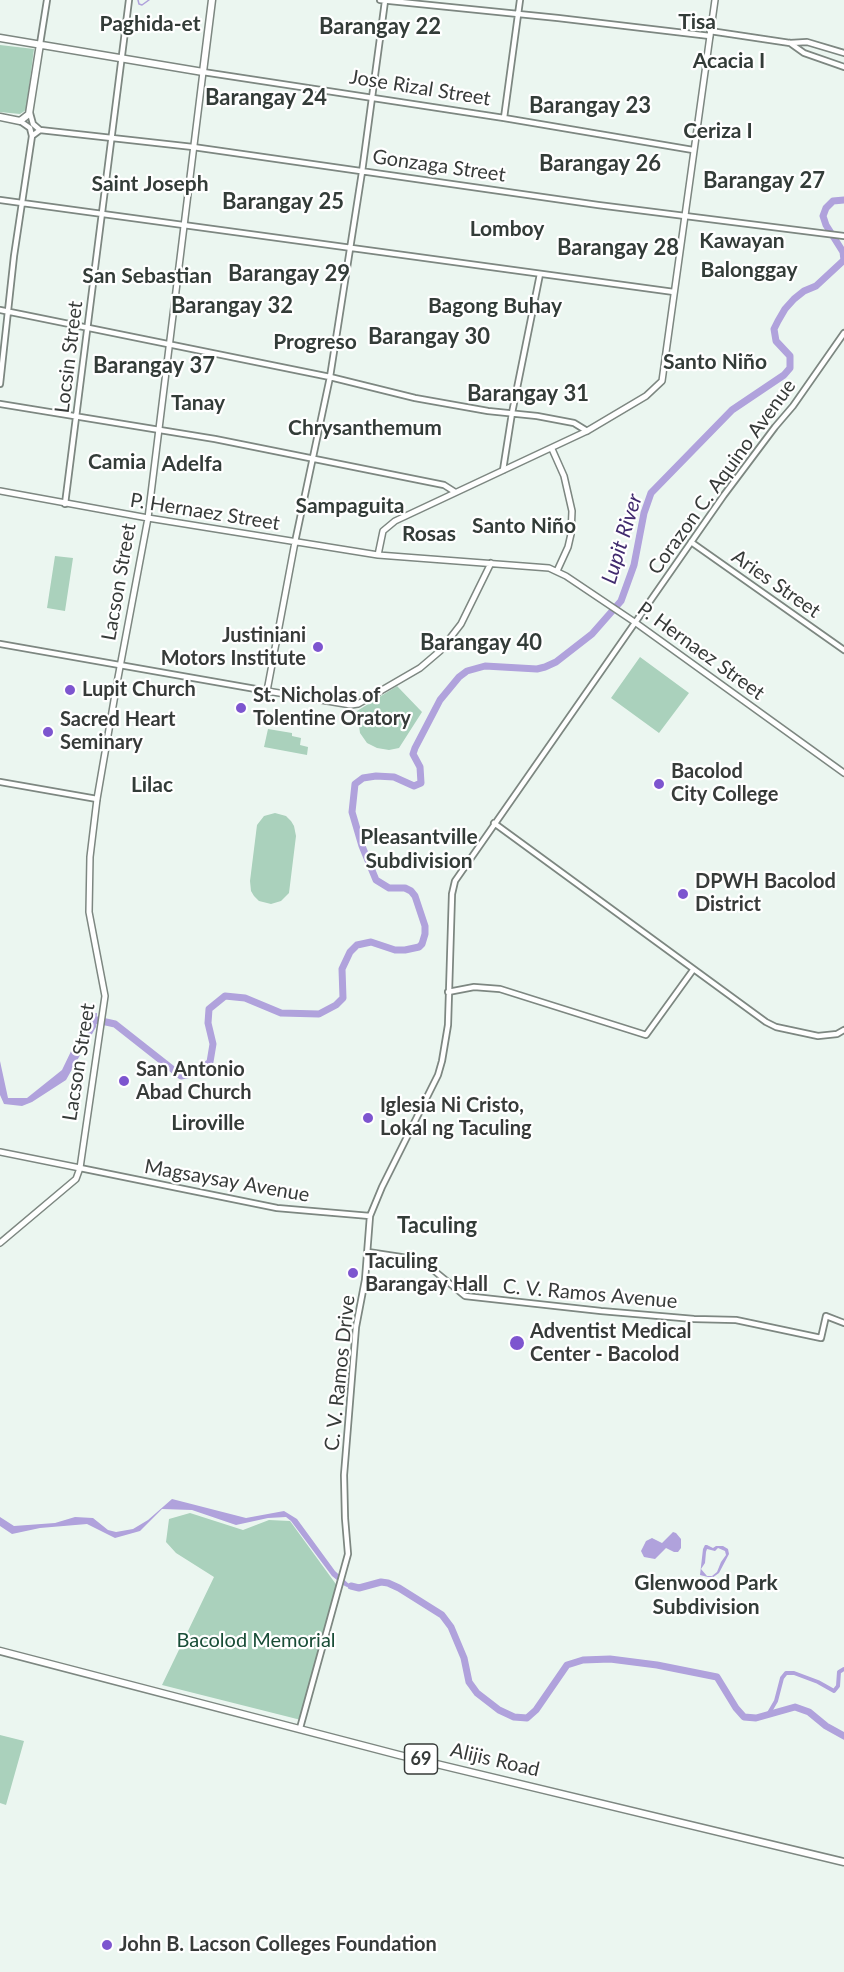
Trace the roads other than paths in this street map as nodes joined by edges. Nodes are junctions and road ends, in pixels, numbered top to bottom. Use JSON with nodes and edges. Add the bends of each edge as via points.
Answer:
{"nodes":[{"id":1,"x":47,"y":0,"type":"edge"},
{"id":2,"x":129,"y":0,"type":"edge"},
{"id":3,"x":212,"y":0,"type":"edge"},
{"id":4,"x":380,"y":0,"type":"edge"},
{"id":5,"x":520,"y":0,"type":"edge"},
{"id":6,"x":715,"y":0,"type":"edge"},
{"id":7,"x":385,"y":1,"type":"edge"},
{"id":8,"x":518,"y":14,"type":"junction"},
{"id":9,"x":710,"y":33,"type":"junction"},
{"id":10,"x":0,"y":38,"type":"edge"},
{"id":11,"x":807,"y":42,"type":"junction"},
{"id":12,"x":790,"y":43,"type":"junction"},
{"id":13,"x":40,"y":44,"type":"junction"},
{"id":14,"x":804,"y":53,"type":"junction"},
{"id":15,"x":844,"y":53,"type":"edge"},
{"id":16,"x":121,"y":59,"type":"junction"},
{"id":17,"x":844,"y":67,"type":"edge"},
{"id":18,"x":203,"y":72,"type":"junction"},
{"id":19,"x":373,"y":98,"type":"junction"},
{"id":20,"x":30,"y":112,"type":"junction"},
{"id":21,"x":0,"y":117,"type":"edge"},
{"id":22,"x":504,"y":118,"type":"junction"},
{"id":23,"x":20,"y":121,"type":"junction"},
{"id":24,"x":40,"y":130,"type":"junction"},
{"id":25,"x":32,"y":135,"type":"junction"},
{"id":26,"x":111,"y":138,"type":"junction"},
{"id":27,"x":193,"y":147,"type":"junction"},
{"id":28,"x":693,"y":150,"type":"junction"},
{"id":29,"x":362,"y":172,"type":"junction"},
{"id":30,"x":0,"y":200,"type":"edge"},
{"id":31,"x":22,"y":203,"type":"junction"},
{"id":32,"x":101,"y":213,"type":"junction"},
{"id":33,"x":683,"y":216,"type":"junction"},
{"id":34,"x":184,"y":224,"type":"junction"},
{"id":35,"x":844,"y":236,"type":"edge"},
{"id":36,"x":350,"y":246,"type":"junction"},
{"id":37,"x":540,"y":274,"type":"junction"},
{"id":38,"x":674,"y":292,"type":"junction"},
{"id":39,"x":0,"y":309,"type":"edge"},
{"id":40,"x":8,"y":311,"type":"junction"},
{"id":41,"x":88,"y":327,"type":"junction"},
{"id":42,"x":843,"y":336,"type":"edge"},
{"id":43,"x":168,"y":345,"type":"junction"},
{"id":44,"x":330,"y":377,"type":"junction"},
{"id":45,"x":0,"y":384,"type":"edge"},
{"id":46,"x":0,"y":404,"type":"edge"},
{"id":47,"x":512,"y":413,"type":"junction"},
{"id":48,"x":77,"y":416,"type":"junction"},
{"id":49,"x":158,"y":429,"type":"junction"},
{"id":50,"x":586,"y":431,"type":"junction"},
{"id":51,"x":552,"y":449,"type":"junction"},
{"id":52,"x":313,"y":459,"type":"junction"},
{"id":53,"x":503,"y":470,"type":"junction"},
{"id":54,"x":0,"y":491,"type":"edge"},
{"id":55,"x":455,"y":492,"type":"junction"},
{"id":56,"x":65,"y":504,"type":"junction"},
{"id":57,"x":148,"y":518,"type":"junction"},
{"id":58,"x":295,"y":542,"type":"junction"},
{"id":59,"x":692,"y":542,"type":"junction"},
{"id":60,"x":378,"y":555,"type":"junction"},
{"id":61,"x":491,"y":563,"type":"junction"},
{"id":62,"x":557,"y":571,"type":"junction"},
{"id":63,"x":636,"y":623,"type":"junction"},
{"id":64,"x":0,"y":644,"type":"edge"},
{"id":65,"x":844,"y":650,"type":"edge"},
{"id":66,"x":120,"y":665,"type":"junction"},
{"id":67,"x":271,"y":679,"type":"junction"},
{"id":68,"x":267,"y":692,"type":"junction"},
{"id":69,"x":275,"y":693,"type":"junction"},
{"id":70,"x":844,"y":773,"type":"edge"},
{"id":71,"x":0,"y":782,"type":"edge"},
{"id":72,"x":97,"y":799,"type":"junction"},
{"id":73,"x":494,"y":824,"type":"junction"},
{"id":74,"x":693,"y":970,"type":"junction"},
{"id":75,"x":448,"y":992,"type":"junction"},
{"id":76,"x":844,"y":1030,"type":"edge"},
{"id":77,"x":0,"y":1152,"type":"edge"},
{"id":78,"x":80,"y":1168,"type":"junction"},
{"id":79,"x":370,"y":1216,"type":"junction"},
{"id":80,"x":0,"y":1243,"type":"edge"},
{"id":81,"x":368,"y":1252,"type":"junction"},
{"id":82,"x":844,"y":1323,"type":"edge"},
{"id":83,"x":0,"y":1651,"type":"edge"},
{"id":84,"x":300,"y":1728,"type":"junction"},
{"id":85,"x":844,"y":1862,"type":"edge"}],
"edges":[{"from":1,"to":13,"type":"street"},
{"from":2,"to":16,"type":"street","name":"Locsin Street"},
{"from":3,"to":18,"type":"main road","name":"Lacson Street"},
{"from":4,"to":7,"type":"street"},
{"from":5,"to":8,"type":"street"},
{"from":6,"to":9,"type":"main road"},
{"from":7,"to":8,"type":"street"},
{"from":7,"to":19,"type":"street"},
{"from":8,"to":9,"type":"street"},
{"from":8,"to":22,"type":"street"},
{"from":9,"to":12,"type":"street"},
{"from":9,"to":28,"type":"main road"},
{"from":10,"to":13,"type":"main road","name":"Jose Rizal Street"},
{"from":11,"to":12,"type":"street"},
{"from":11,"to":14,"type":"street"},
{"from":11,"to":15,"type":"street"},
{"from":12,"to":14,"type":"street"},
{"from":13,"to":16,"type":"main road","name":"Jose Rizal Street"},
{"from":13,"to":20,"type":"main road"},
{"from":14,"to":17,"type":"street"},
{"from":16,"to":18,"type":"main road","name":"Jose Rizal Street"},
{"from":16,"to":26,"type":"street","name":"Locsin Street"},
{"from":18,"to":19,"type":"street","name":"Jose Rizal Street"},
{"from":18,"to":27,"type":"main road","name":"Lacson Street"},
{"from":19,"to":22,"type":"street","name":"Jose Rizal Street"},
{"from":19,"to":29,"type":"street"},
{"from":20,"to":23,"type":"main road"},
{"from":20,"to":24,"type":"street","via":[[33,124]]},
{"from":21,"to":23,"type":"main road"},
{"from":22,"to":28,"type":"street","name":"Jose Rizal Street"},
{"from":23,"to":25,"type":"street"},
{"from":24,"to":25,"type":"street"},
{"from":24,"to":26,"type":"street","name":"Gonzaga Street"},
{"from":25,"to":31,"type":"street"},
{"from":26,"to":27,"type":"street","name":"Gonzaga Street"},
{"from":26,"to":32,"type":"street","name":"Locsin Street"},
{"from":27,"to":29,"type":"street","name":"Gonzaga Street"},
{"from":27,"to":34,"type":"main road","name":"Lacson Street"},
{"from":28,"to":33,"type":"main road"},
{"from":29,"to":33,"type":"street","name":"Gonzaga Street"},
{"from":29,"to":36,"type":"street"},
{"from":30,"to":31,"type":"street"},
{"from":31,"to":32,"type":"street"},
{"from":31,"to":40,"type":"street"},
{"from":32,"to":34,"type":"street"},
{"from":32,"to":41,"type":"street","name":"Locsin Street"},
{"from":33,"to":35,"type":"street","name":"Gonzaga Street"},
{"from":33,"to":38,"type":"main road"},
{"from":34,"to":36,"type":"street"},
{"from":34,"to":43,"type":"main road","name":"Lacson Street"},
{"from":36,"to":37,"type":"street"},
{"from":36,"to":44,"type":"street"},
{"from":37,"to":38,"type":"street"},
{"from":37,"to":47,"type":"street"},
{"from":38,"to":50,"type":"main road","via":[[662,381],[646,396]]},
{"from":39,"to":40,"type":"street"},
{"from":40,"to":41,"type":"street"},
{"from":40,"to":45,"type":"street"},
{"from":41,"to":43,"type":"street"},
{"from":41,"to":48,"type":"street","name":"Locsin Street"},
{"from":42,"to":59,"type":"street","name":"Corazon C. Aquino Avenue"},
{"from":43,"to":44,"type":"street"},
{"from":43,"to":49,"type":"main road","name":"Lacson Street"},
{"from":44,"to":47,"type":"street","via":[[425,400]]},
{"from":44,"to":52,"type":"street"},
{"from":46,"to":48,"type":"street"},
{"from":47,"to":50,"type":"street","via":[[574,423]]},
{"from":47,"to":53,"type":"street"},
{"from":48,"to":49,"type":"street"},
{"from":48,"to":56,"type":"street","name":"Locsin Street"},
{"from":49,"to":52,"type":"street"},
{"from":49,"to":57,"type":"main road","name":"Lacson Street"},
{"from":50,"to":51,"type":"main road"},
{"from":51,"to":53,"type":"main road"},
{"from":51,"to":62,"type":"main road","via":[[564,476],[572,511],[568,547]]},
{"from":52,"to":55,"type":"street","via":[[444,485]]},
{"from":52,"to":58,"type":"street"},
{"from":53,"to":55,"type":"main road"},
{"from":54,"to":56,"type":"main road","name":"P. Hernaez Street"},
{"from":55,"to":60,"type":"main road","via":[[387,526]]},
{"from":56,"to":57,"type":"main road","name":"P. Hernaez Street"},
{"from":57,"to":58,"type":"main road","name":"P. Hernaez Street"},
{"from":57,"to":66,"type":"main road","name":"Lacson Street"},
{"from":58,"to":60,"type":"main road","name":"P. Hernaez Street"},
{"from":58,"to":67,"type":"main road"},
{"from":59,"to":63,"type":"street","name":"Corazon C. Aquino Avenue"},
{"from":59,"to":65,"type":"street","name":"Aries Street"},
{"from":60,"to":61,"type":"main road","name":"P. Hernaez Street"},
{"from":61,"to":62,"type":"main road","name":"P. Hernaez Street"},
{"from":61,"to":69,"type":"main road","via":[[460,624],[440,651],[420,668],[354,705]]},
{"from":62,"to":63,"type":"main road","name":"P. Hernaez Street"},
{"from":63,"to":70,"type":"main road","name":"P. Hernaez Street"},
{"from":63,"to":73,"type":"street","name":"Corazon C. Aquino Avenue"},
{"from":64,"to":66,"type":"street"},
{"from":66,"to":68,"type":"street"},
{"from":66,"to":72,"type":"main road","name":"Lacson Street"},
{"from":67,"to":68,"type":"main road"},
{"from":67,"to":69,"type":"main road"},
{"from":68,"to":69,"type":"main road"},
{"from":71,"to":72,"type":"street"},
{"from":72,"to":78,"type":"main road","name":"Lacson Street","via":[[89,902],[105,989]]},
{"from":73,"to":74,"type":"street"},
{"from":73,"to":75,"type":"street","name":"Corazon C. Aquino Avenue","via":[[453,886]]},
{"from":74,"to":75,"type":"street","via":[[646,1035],[500,989],[474,987]]},
{"from":74,"to":76,"type":"street","via":[[771,1025],[819,1036]]},
{"from":75,"to":79,"type":"street","name":"Corazon C. Aquino Avenue","via":[[447,1038],[438,1075]]},
{"from":77,"to":78,"type":"main road"},
{"from":78,"to":79,"type":"street","name":"Magsaysay Avenue","via":[[277,1208]]},
{"from":78,"to":80,"type":"main road","via":[[76,1179]]},
{"from":79,"to":81,"type":"street","name":"C. V. Ramos Drive"},
{"from":81,"to":82,"type":"street","name":"C. V. Ramos Avenue","via":[[421,1260],[465,1296],[736,1320],[821,1338],[826,1316]]},
{"from":81,"to":84,"type":"street","name":"C. V. Ramos Drive","via":[[356,1327],[344,1475],[348,1554]]},
{"from":83,"to":84,"type":"main road","name":"Alijis Road","number":"69"},
{"from":84,"to":85,"type":"main road","name":"Alijis Road","number":"69"}]}
